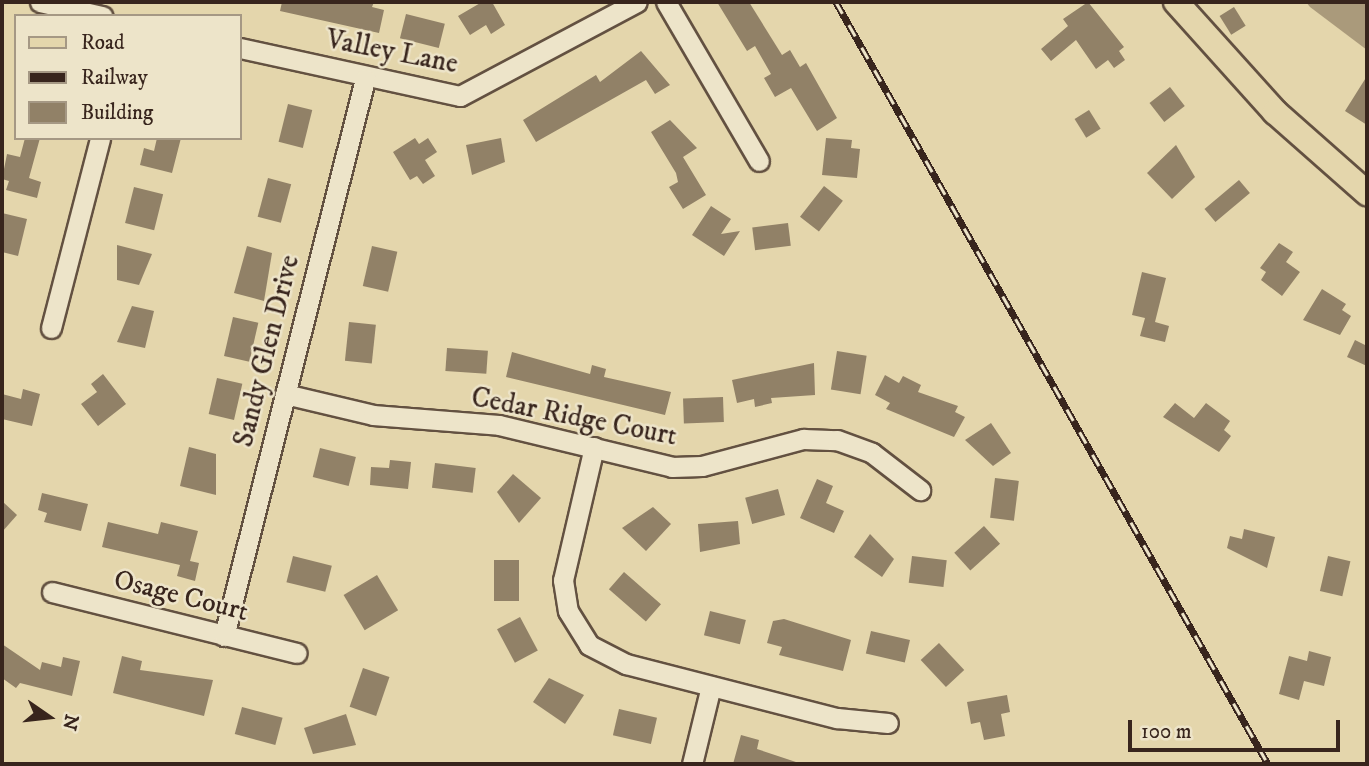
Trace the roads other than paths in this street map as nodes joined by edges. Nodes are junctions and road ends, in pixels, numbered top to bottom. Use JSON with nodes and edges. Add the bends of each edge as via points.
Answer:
{"nodes":[{"id":1,"x":40,"y":2,"type":"edge"},
{"id":2,"x":637,"y":2,"type":"edge"},
{"id":3,"x":666,"y":2,"type":"edge"},
{"id":4,"x":1177,"y":2,"type":"edge"},
{"id":5,"x":93,"y":14,"type":"edge"},
{"id":6,"x":242,"y":48,"type":"edge"},
{"id":7,"x":365,"y":79,"type":"junction"},
{"id":8,"x":99,"y":140,"type":"edge"},
{"id":9,"x":759,"y":162,"type":"dead end"},
{"id":10,"x":1367,"y":193,"type":"edge"},
{"id":11,"x":51,"y":328,"type":"dead end"},
{"id":12,"x":285,"y":394,"type":"junction"},
{"id":13,"x":594,"y":447,"type":"junction"},
{"id":14,"x":920,"y":489,"type":"dead end"},
{"id":15,"x":52,"y":592,"type":"dead end"},
{"id":16,"x":224,"y":636,"type":"junction"},
{"id":17,"x":296,"y":653,"type":"dead end"},
{"id":18,"x":711,"y":686,"type":"junction"},
{"id":19,"x":888,"y":723,"type":"dead end"},
{"id":20,"x":692,"y":764,"type":"edge"}],
"edges":[{"from":1,"to":5,"type":"street"},
{"from":2,"to":7,"type":"street","name":"Valley Lane","via":[[468,94],[439,95]]},
{"from":3,"to":9,"type":"street"},
{"from":4,"to":10,"type":"main road","via":[[1275,113]]},
{"from":6,"to":7,"type":"street","name":"Valley Lane"},
{"from":7,"to":12,"type":"street","name":"Sandy Glen Drive"},
{"from":8,"to":11,"type":"street"},
{"from":12,"to":13,"type":"street","name":"Cedar Ridge Court","via":[[373,415],[499,425]]},
{"from":12,"to":16,"type":"street","name":"Sandy Glen Drive"},
{"from":13,"to":14,"type":"street","name":"Cedar Ridge Court","via":[[690,468],[825,438],[872,453]]},
{"from":13,"to":18,"type":"street","via":[[564,570],[572,621],[607,656]]},
{"from":15,"to":16,"type":"street","name":"Osage Court"},
{"from":16,"to":17,"type":"street","name":"Osage Court"},
{"from":18,"to":19,"type":"street","via":[[837,718]]},
{"from":18,"to":20,"type":"street"}]}
